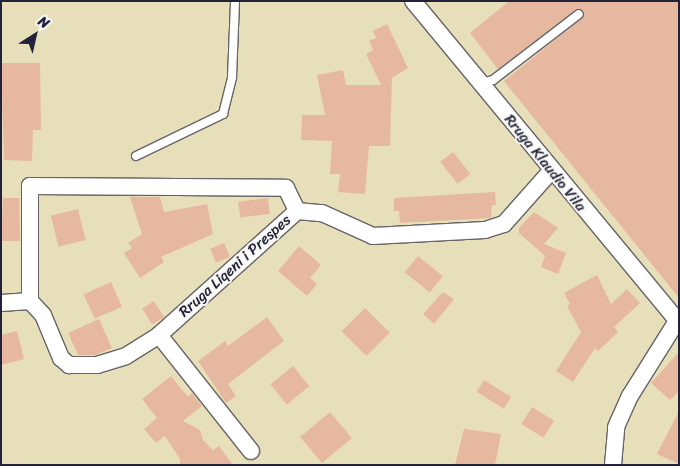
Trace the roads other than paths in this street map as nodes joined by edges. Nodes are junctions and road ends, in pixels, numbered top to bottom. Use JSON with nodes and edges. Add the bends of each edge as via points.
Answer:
{"nodes":[{"id":1,"x":235,"y":1,"type":"edge"},
{"id":2,"x":413,"y":1,"type":"edge"},
{"id":3,"x":578,"y":14,"type":"dead end"},
{"id":4,"x":480,"y":83,"type":"junction"},
{"id":5,"x":136,"y":156,"type":"dead end"},
{"id":6,"x":551,"y":172,"type":"junction"},
{"id":7,"x":298,"y":211,"type":"junction"},
{"id":8,"x":30,"y":301,"type":"junction"},
{"id":9,"x":1,"y":302,"type":"edge"},
{"id":10,"x":678,"y":322,"type":"edge"},
{"id":11,"x":159,"y":334,"type":"junction"},
{"id":12,"x":250,"y":452,"type":"dead end"},
{"id":13,"x":613,"y":465,"type":"edge"}],
"edges":[{"from":1,"to":5,"type":"lane","via":[[232,77],[223,114]]},
{"from":2,"to":4,"type":"street","name":"Rruga Klaudio Vila"},
{"from":3,"to":4,"type":"lane","via":[[494,80]]},
{"from":4,"to":6,"type":"street","name":"Rruga Klaudio Vila"},
{"from":6,"to":7,"type":"street","name":"Rruga Liqeni i Prespes","via":[[504,224],[485,230],[373,236],[322,213]]},
{"from":6,"to":10,"type":"street","name":"Rruga Klaudio Vila"},
{"from":7,"to":8,"type":"street","via":[[286,188],[30,186]]},
{"from":7,"to":11,"type":"street","name":"Rruga Liqeni i Prespes"},
{"from":8,"to":9,"type":"street"},
{"from":8,"to":11,"type":"street","name":"Rruga Liqeni i Prespes","via":[[43,315],[56,350],[69,365],[98,365],[126,356]]},
{"from":10,"to":13,"type":"street","via":[[626,404],[616,427]]},
{"from":11,"to":12,"type":"street"}]}
